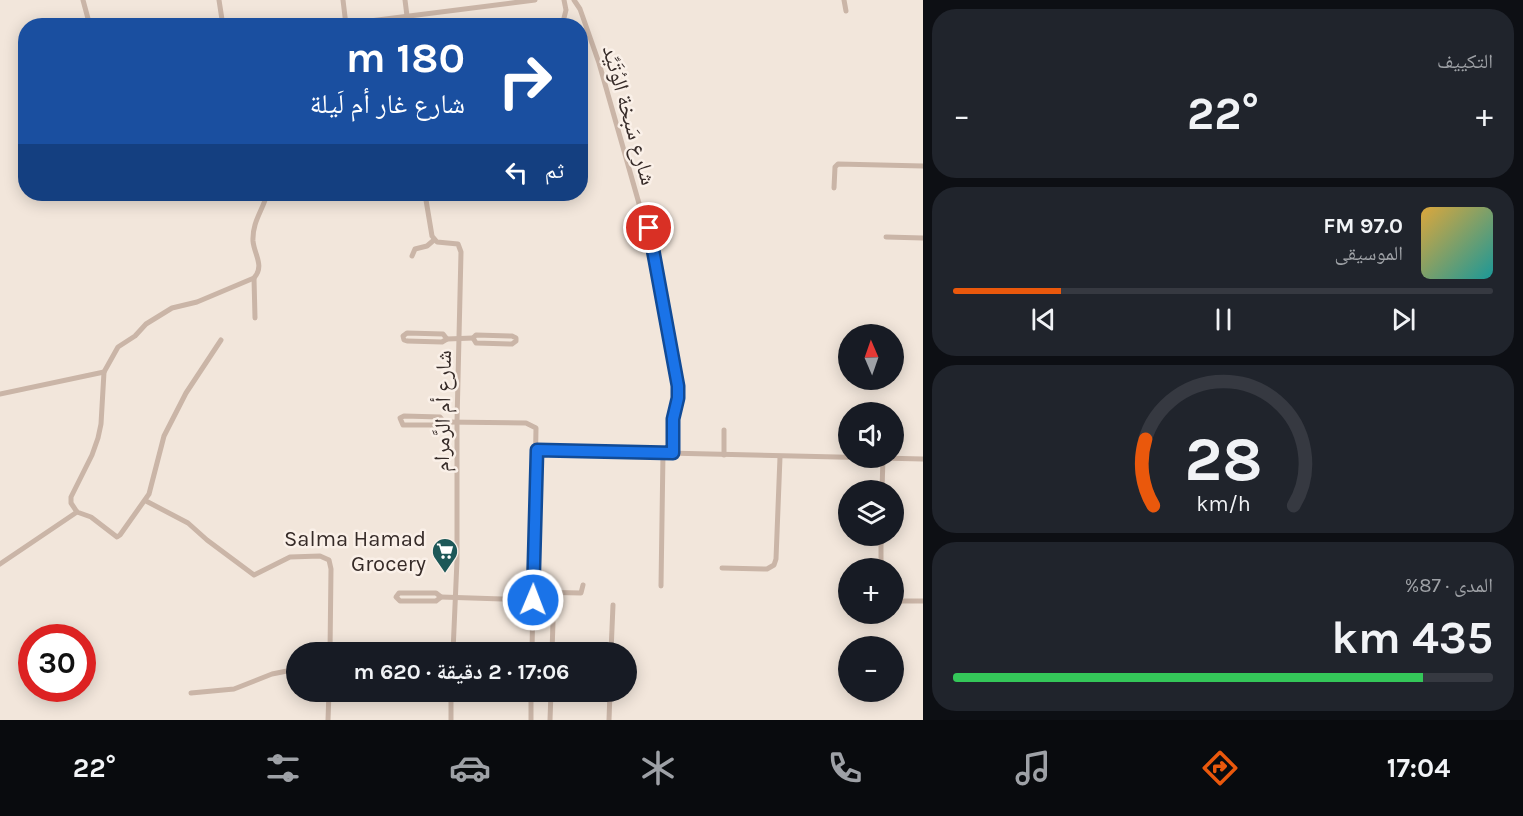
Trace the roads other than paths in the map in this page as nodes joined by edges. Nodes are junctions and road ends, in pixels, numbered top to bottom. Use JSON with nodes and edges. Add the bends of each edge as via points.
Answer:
{"nodes":[{"id":1,"x":83,"y":0,"type":"edge"},
{"id":2,"x":219,"y":0,"type":"edge"},
{"id":3,"x":343,"y":0,"type":"edge"},
{"id":4,"x":405,"y":0,"type":"edge"},
{"id":5,"x":535,"y":0,"type":"edge"},
{"id":6,"x":564,"y":0,"type":"edge"},
{"id":7,"x":574,"y":0,"type":"edge"},
{"id":8,"x":844,"y":0,"type":"edge"},
{"id":9,"x":846,"y":11,"type":"dead end"},
{"id":10,"x":404,"y":17,"type":"junction"},
{"id":11,"x":88,"y":18,"type":"edge"},
{"id":12,"x":222,"y":18,"type":"edge"},
{"id":13,"x":345,"y":18,"type":"edge"},
{"id":14,"x":397,"y":18,"type":"edge"},
{"id":15,"x":564,"y":18,"type":"edge"},
{"id":16,"x":583,"y":18,"type":"edge"},
{"id":17,"x":588,"y":32,"type":"edge"},
{"id":18,"x":923,"y":166,"type":"edge"},
{"id":19,"x":834,"y":188,"type":"dead end"},
{"id":20,"x":264,"y":201,"type":"edge"},
{"id":21,"x":426,"y":201,"type":"edge"},
{"id":22,"x":886,"y":237,"type":"dead end"},
{"id":23,"x":923,"y":238,"type":"edge"},
{"id":24,"x":434,"y":240,"type":"junction"},
{"id":25,"x":412,"y":256,"type":"dead end"},
{"id":26,"x":254,"y":278,"type":"junction"},
{"id":27,"x":255,"y":318,"type":"dead end"},
{"id":28,"x":473,"y":338,"type":"junction"},
{"id":29,"x":447,"y":339,"type":"junction"},
{"id":30,"x":459,"y":339,"type":"junction"},
{"id":31,"x":221,"y":340,"type":"dead end"},
{"id":32,"x":104,"y":372,"type":"junction"},
{"id":33,"x":0,"y":394,"type":"edge"},
{"id":34,"x":444,"y":422,"type":"junction"},
{"id":35,"x":457,"y":422,"type":"junction"},
{"id":36,"x":724,"y":430,"type":"dead end"},
{"id":37,"x":537,"y":450,"type":"junction"},
{"id":38,"x":663,"y":453,"type":"junction"},
{"id":39,"x":673,"y":453,"type":"junction"},
{"id":40,"x":724,"y":455,"type":"junction"},
{"id":41,"x":780,"y":456,"type":"junction"},
{"id":42,"x":838,"y":457,"type":"edge"},
{"id":43,"x":904,"y":459,"type":"edge"},
{"id":44,"x":923,"y":459,"type":"edge"},
{"id":45,"x":146,"y":501,"type":"junction"},
{"id":46,"x":77,"y":512,"type":"junction"},
{"id":47,"x":0,"y":564,"type":"edge"},
{"id":48,"x":722,"y":568,"type":"dead end"},
{"id":49,"x":555,"y":584,"type":"dead end"},
{"id":50,"x":583,"y":585,"type":"dead end"},
{"id":51,"x":661,"y":586,"type":"dead end"},
{"id":52,"x":533,"y":592,"type":"junction"},
{"id":53,"x":555,"y":592,"type":"junction"},
{"id":54,"x":441,"y":597,"type":"junction"},
{"id":55,"x":454,"y":598,"type":"junction"},
{"id":56,"x":533,"y":600,"type":"junction"},
{"id":57,"x":904,"y":601,"type":"edge"},
{"id":58,"x":923,"y":602,"type":"edge"},
{"id":59,"x":613,"y":605,"type":"dead end"},
{"id":60,"x":533,"y":611,"type":"junction"},
{"id":61,"x":330,"y":642,"type":"edge"},
{"id":62,"x":453,"y":642,"type":"edge"},
{"id":63,"x":532,"y":642,"type":"edge"},
{"id":64,"x":552,"y":642,"type":"edge"},
{"id":65,"x":611,"y":642,"type":"edge"},
{"id":66,"x":286,"y":671,"type":"edge"},
{"id":67,"x":191,"y":693,"type":"dead end"},
{"id":68,"x":329,"y":702,"type":"edge"},
{"id":69,"x":452,"y":702,"type":"edge"},
{"id":70,"x":531,"y":702,"type":"edge"},
{"id":71,"x":551,"y":702,"type":"edge"},
{"id":72,"x":610,"y":702,"type":"edge"},
{"id":73,"x":328,"y":720,"type":"edge"},
{"id":74,"x":451,"y":720,"type":"edge"},
{"id":75,"x":531,"y":720,"type":"edge"},
{"id":76,"x":550,"y":720,"type":"edge"},
{"id":77,"x":609,"y":720,"type":"edge"}],
"edges":[{"from":1,"to":11,"type":"street"},
{"from":2,"to":12,"type":"street"},
{"from":3,"to":13,"type":"street"},
{"from":4,"to":10,"type":"street"},
{"from":5,"to":10,"type":"street"},
{"from":6,"to":15,"type":"street"},
{"from":7,"to":16,"type":"street","name":"شارع سَبخة الوُتَيِّد"},
{"from":8,"to":9,"type":"street"},
{"from":10,"to":14,"type":"street"},
{"from":17,"to":39,"type":"street","name":"شارع سَبخة الوُتَيِّد","via":[[651,233],[678,386]]},
{"from":18,"to":19,"type":"street","via":[[838,164]]},
{"from":20,"to":26,"type":"street","via":[[253,230],[260,267]]},
{"from":21,"to":24,"type":"street"},
{"from":22,"to":23,"type":"street"},
{"from":24,"to":25,"type":"street","via":[[415,249]]},
{"from":24,"to":30,"type":"street","name":"شارع أم الرَّمرام","via":[[460,246]]},
{"from":26,"to":27,"type":"street"},
{"from":26,"to":32,"type":"street","via":[[172,309],[146,324],[118,347]]},
{"from":28,"to":28,"type":"street","via":[[476,343],[516,341],[512,336]]},
{"from":28,"to":30,"type":"street"},
{"from":29,"to":29,"type":"street","via":[[443,334],[403,336],[407,341]]},
{"from":29,"to":30,"type":"street"},
{"from":30,"to":35,"type":"street","name":"شارع أم الرَّمرام"},
{"from":31,"to":45,"type":"street","via":[[186,393],[164,436]]},
{"from":32,"to":33,"type":"street"},
{"from":32,"to":46,"type":"street","via":[[98,438],[71,497]]},
{"from":34,"to":34,"type":"street","via":[[440,417],[404,416],[400,421],[405,425]]},
{"from":34,"to":35,"type":"street"},
{"from":35,"to":37,"type":"street","via":[[530,424],[536,428]]},
{"from":35,"to":55,"type":"street","name":"شارع أم الرَّمرام"},
{"from":36,"to":40,"type":"street"},
{"from":37,"to":38,"type":"street"},
{"from":37,"to":52,"type":"street"},
{"from":38,"to":39,"type":"street"},
{"from":38,"to":51,"type":"street"},
{"from":39,"to":40,"type":"street"},
{"from":40,"to":41,"type":"street"},
{"from":41,"to":42,"type":"street"},
{"from":41,"to":48,"type":"street","via":[[774,565],[767,569]]},
{"from":43,"to":44,"type":"street"},
{"from":45,"to":46,"type":"street","via":[[117,537],[91,517]]},
{"from":45,"to":61,"type":"street","via":[[188,523],[254,575],[290,557],[329,560]]},
{"from":46,"to":47,"type":"street"},
{"from":49,"to":53,"type":"street"},
{"from":50,"to":53,"type":"street","via":[[582,593]]},
{"from":52,"to":53,"type":"street"},
{"from":52,"to":56,"type":"street"},
{"from":54,"to":54,"type":"street","via":[[436,593],[401,593],[396,597],[400,601],[439,601]]},
{"from":54,"to":55,"type":"street"},
{"from":55,"to":56,"type":"street"},
{"from":55,"to":62,"type":"street","name":"شارع أم الرَّمرام"},
{"from":56,"to":60,"type":"street"},
{"from":57,"to":58,"type":"street"},
{"from":59,"to":65,"type":"street"},
{"from":60,"to":63,"type":"street"},
{"from":60,"to":64,"type":"street","via":[[551,615]]},
{"from":66,"to":67,"type":"street","via":[[234,689]]},
{"from":68,"to":73,"type":"street"},
{"from":69,"to":74,"type":"street"},
{"from":70,"to":75,"type":"street"},
{"from":71,"to":76,"type":"street"},
{"from":72,"to":77,"type":"street"}]}
